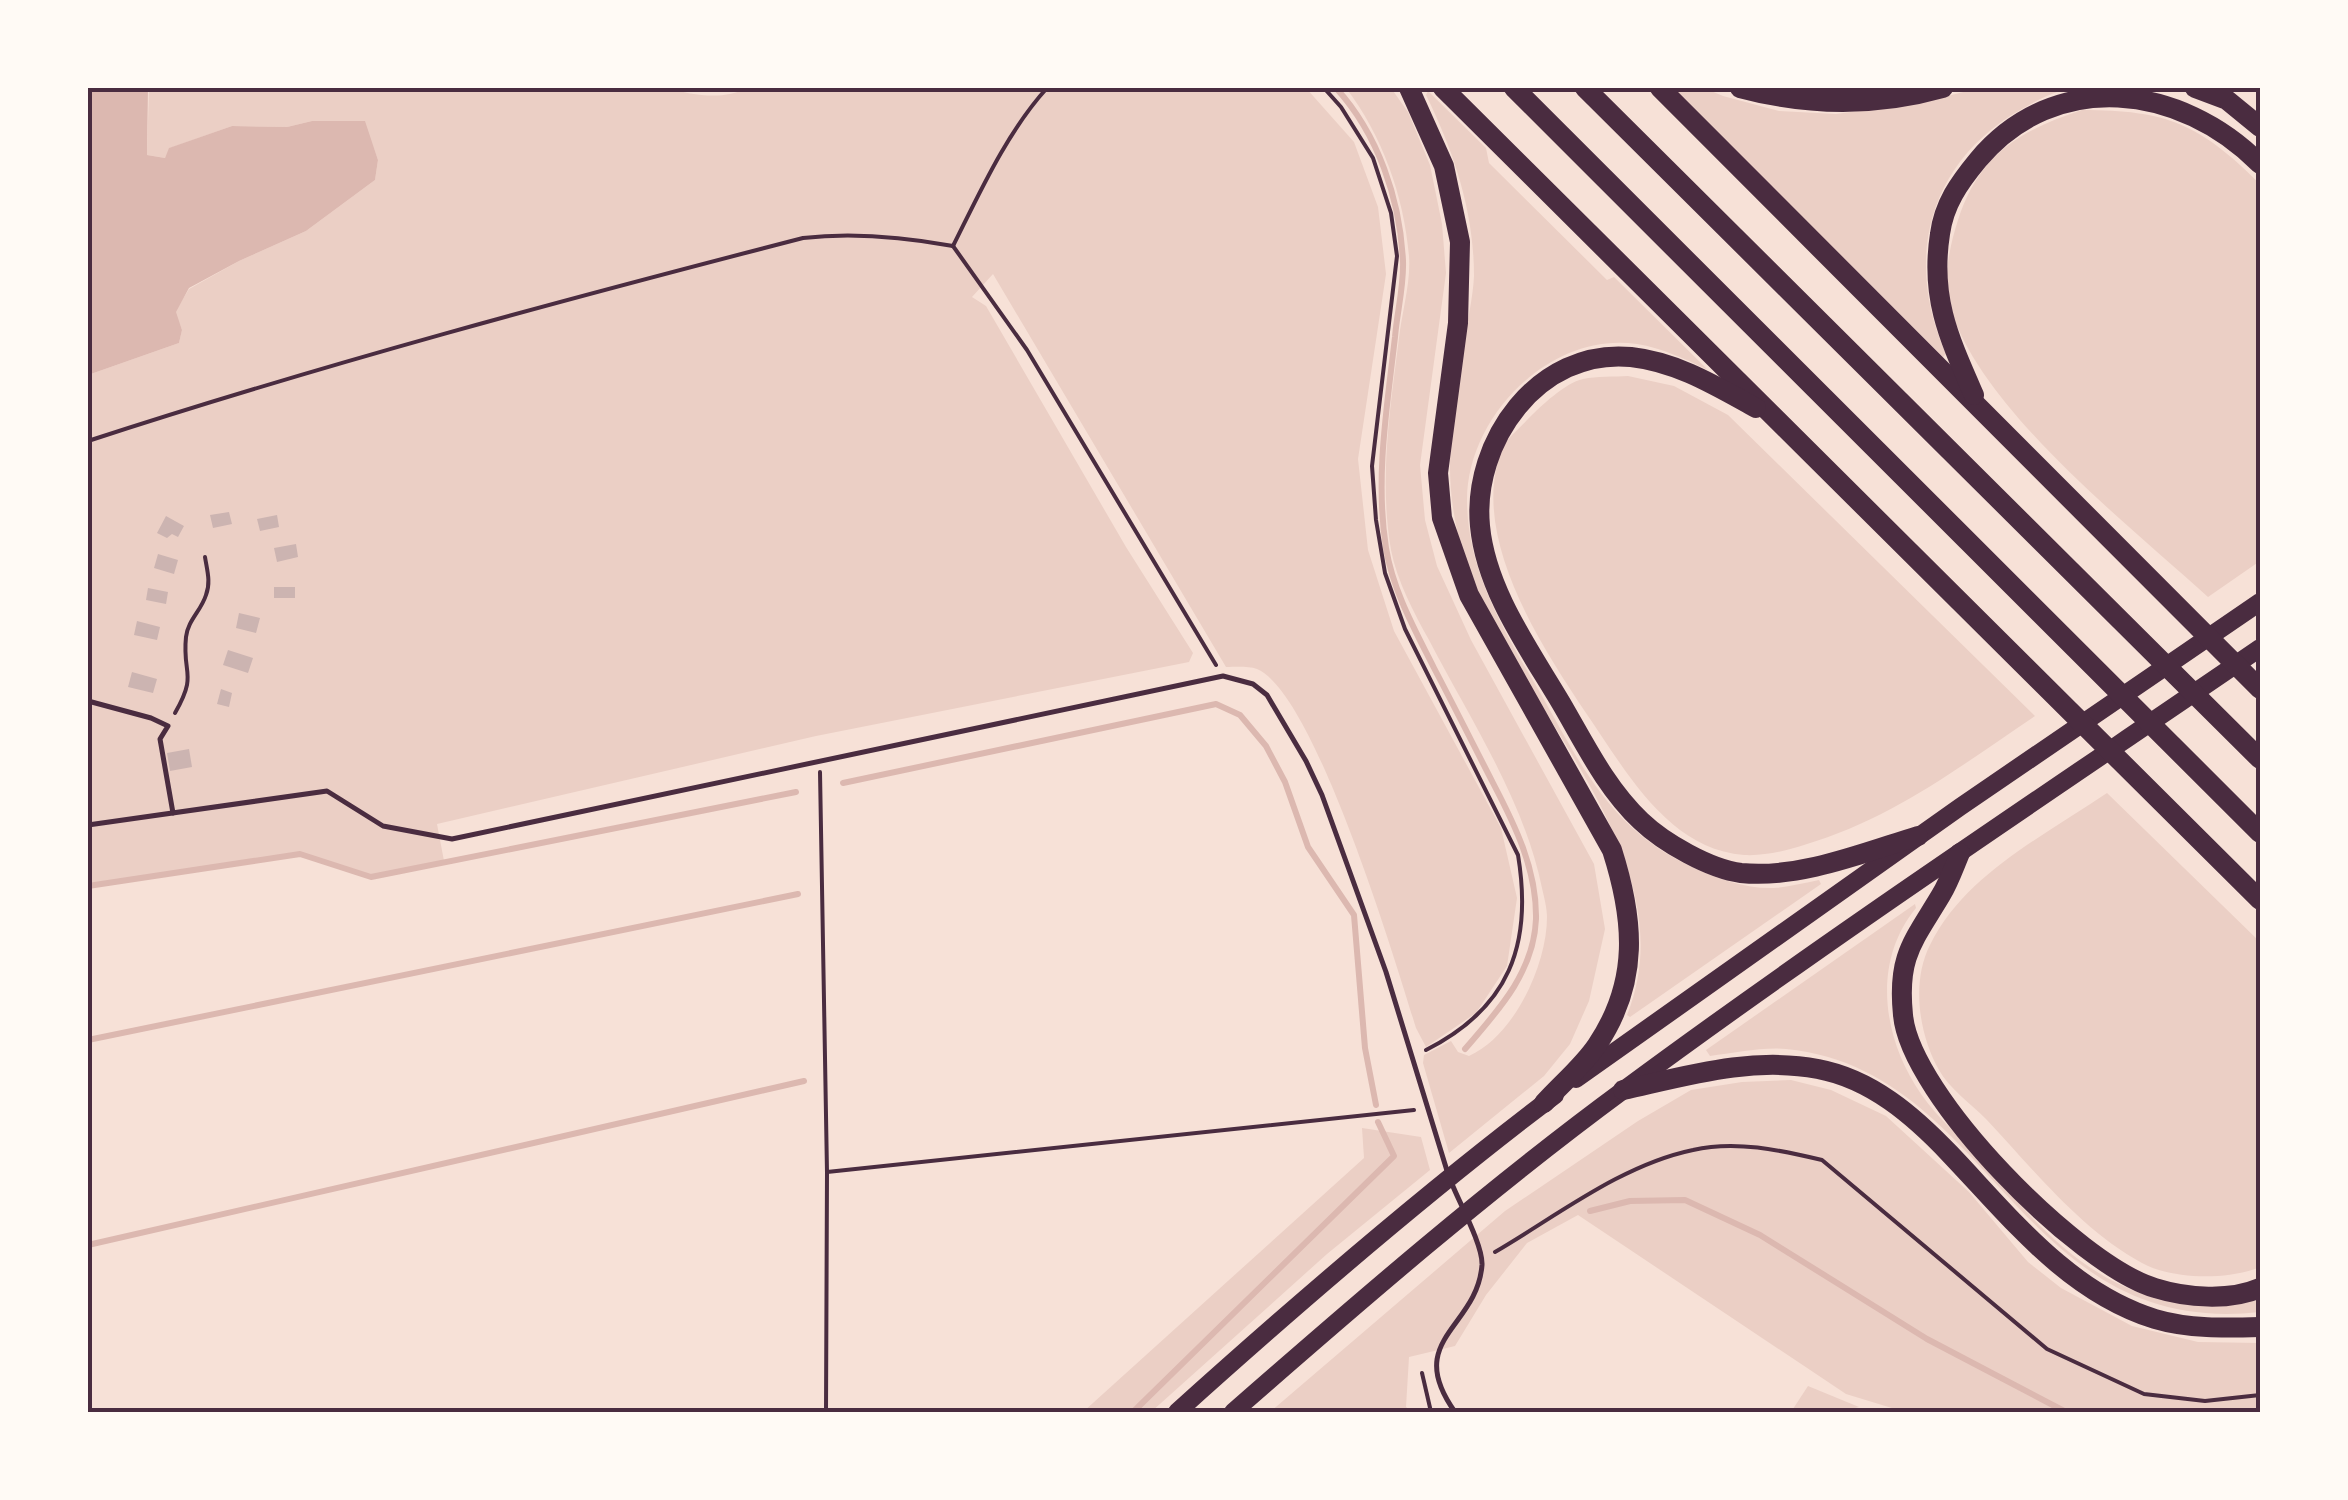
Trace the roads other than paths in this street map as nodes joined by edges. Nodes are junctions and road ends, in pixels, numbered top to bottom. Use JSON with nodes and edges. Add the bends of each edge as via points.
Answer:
{"nodes":[{"id":1,"x":1409,"y":88,"type":"edge"},
{"id":2,"x":1443,"y":88,"type":"edge"},
{"id":3,"x":1514,"y":88,"type":"edge"},
{"id":4,"x":1585,"y":88,"type":"edge"},
{"id":5,"x":1660,"y":88,"type":"edge"},
{"id":6,"x":1740,"y":88,"type":"edge"},
{"id":7,"x":1943,"y":88,"type":"edge"},
{"id":8,"x":2194,"y":88,"type":"edge"},
{"id":9,"x":2260,"y":127,"type":"edge"},
{"id":10,"x":2260,"y":164,"type":"edge"},
{"id":11,"x":1978,"y":406,"type":"junction"},
{"id":12,"x":1780,"y":422,"type":"junction"},
{"id":13,"x":2254,"y":606,"type":"edge"},
{"id":14,"x":2260,"y":648,"type":"edge"},
{"id":15,"x":2260,"y":689,"type":"edge"},
{"id":16,"x":88,"y":701,"type":"edge"},
{"id":17,"x":2260,"y":758,"type":"edge"},
{"id":18,"x":173,"y":813,"type":"junction"},
{"id":19,"x":88,"y":825,"type":"edge"},
{"id":20,"x":2260,"y":833,"type":"edge"},
{"id":21,"x":1918,"y":836,"type":"junction"},
{"id":22,"x":1960,"y":854,"type":"junction"},
{"id":23,"x":2260,"y":900,"type":"edge"},
{"id":24,"x":1623,"y":1090,"type":"junction"},
{"id":25,"x":1544,"y":1103,"type":"junction"},
{"id":26,"x":2260,"y":1288,"type":"edge"},
{"id":27,"x":2260,"y":1327,"type":"edge"},
{"id":28,"x":1177,"y":1412,"type":"edge"},
{"id":29,"x":1233,"y":1412,"type":"edge"},
{"id":30,"x":1455,"y":1412,"type":"edge"}],
"edges":[{"from":1,"to":25,"type":"highway","via":[[1444,166],[1460,242],[1458,323],[1438,474],[1442,518],[1469,596],[1612,850],[1630,927],[1629,964],[1608,1025],[1596,1048]]},
{"from":2,"to":12,"type":"highway"},
{"from":3,"to":20,"type":"highway"},
{"from":4,"to":17,"type":"highway"},
{"from":5,"to":11,"type":"highway"},
{"from":6,"to":7,"type":"highway","via":[[1833,104]]},
{"from":8,"to":9,"type":"highway","via":[[2227,100]]},
{"from":10,"to":11,"type":"highway","via":[[2188,114],[2147,100],[2100,96],[2054,105],[1989,147],[1954,188],[1940,230],[1937,270],[1944,325]]},
{"from":11,"to":15,"type":"highway"},
{"from":12,"to":21,"type":"highway","via":[[1714,384],[1657,362],[1600,359],[1558,374],[1516,406],[1487,461],[1479,491],[1488,563],[1513,623],[1608,783],[1642,823],[1688,854],[1740,872],[1792,870]]},
{"from":12,"to":23,"type":"highway"},
{"from":13,"to":21,"type":"highway"},
{"from":14,"to":22,"type":"highway"},
{"from":16,"to":18,"type":"lane","via":[[168,726],[160,738]]},
{"from":18,"to":19,"type":"lane"},
{"from":18,"to":30,"type":"lane","via":[[327,791],[383,826],[452,839],[1223,676],[1252,684],[1266,695],[1306,761],[1356,886],[1439,1152],[1483,1260],[1478,1291],[1440,1344],[1435,1372]]},
{"from":21,"to":25,"type":"highway"},
{"from":22,"to":24,"type":"highway"},
{"from":22,"to":26,"type":"highway","via":[[1908,948],[1901,980],[1910,1050],[1931,1083],[2068,1238],[2110,1267],[2154,1288],[2202,1296]]},
{"from":24,"to":27,"type":"highway","via":[[1718,1068],[1783,1064],[1851,1079],[1925,1127],[2081,1283],[2155,1319]]},
{"from":24,"to":29,"type":"highway"},
{"from":25,"to":28,"type":"highway","via":[[1277,1321]]}]}
